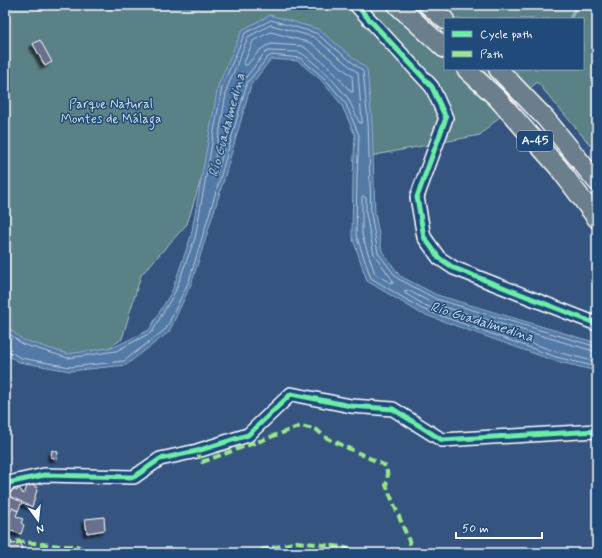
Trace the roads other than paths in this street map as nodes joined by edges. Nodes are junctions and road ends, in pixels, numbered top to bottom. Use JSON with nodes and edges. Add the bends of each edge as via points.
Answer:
{"nodes":[{"id":1,"x":356,"y":5,"type":"edge"},
{"id":2,"x":397,"y":5,"type":"edge"},
{"id":3,"x":428,"y":5,"type":"edge"},
{"id":4,"x":444,"y":19,"type":"edge"},
{"id":5,"x":444,"y":48,"type":"edge"},
{"id":6,"x":467,"y":70,"type":"edge"},
{"id":7,"x":499,"y":70,"type":"edge"},
{"id":8,"x":597,"y":182,"type":"edge"},
{"id":9,"x":597,"y":219,"type":"edge"},
{"id":10,"x":597,"y":324,"type":"edge"},
{"id":11,"x":597,"y":431,"type":"edge"},
{"id":12,"x":5,"y":488,"type":"edge"}],
"edges":[{"from":1,"to":10,"type":"street","via":[[432,87],[446,118],[417,197],[424,236],[439,258],[454,268]]},
{"from":2,"to":5,"type":"highway"},
{"from":3,"to":4,"type":"highway"},
{"from":6,"to":9,"type":"highway","number":"A-45","via":[[497,98],[558,167]]},
{"from":7,"to":8,"type":"highway","number":"A-45","via":[[546,119]]},
{"from":11,"to":12,"type":"street","via":[[442,440],[393,409],[351,406],[291,394],[248,435],[197,451],[160,459],[134,477],[44,475],[8,483]]}]}
